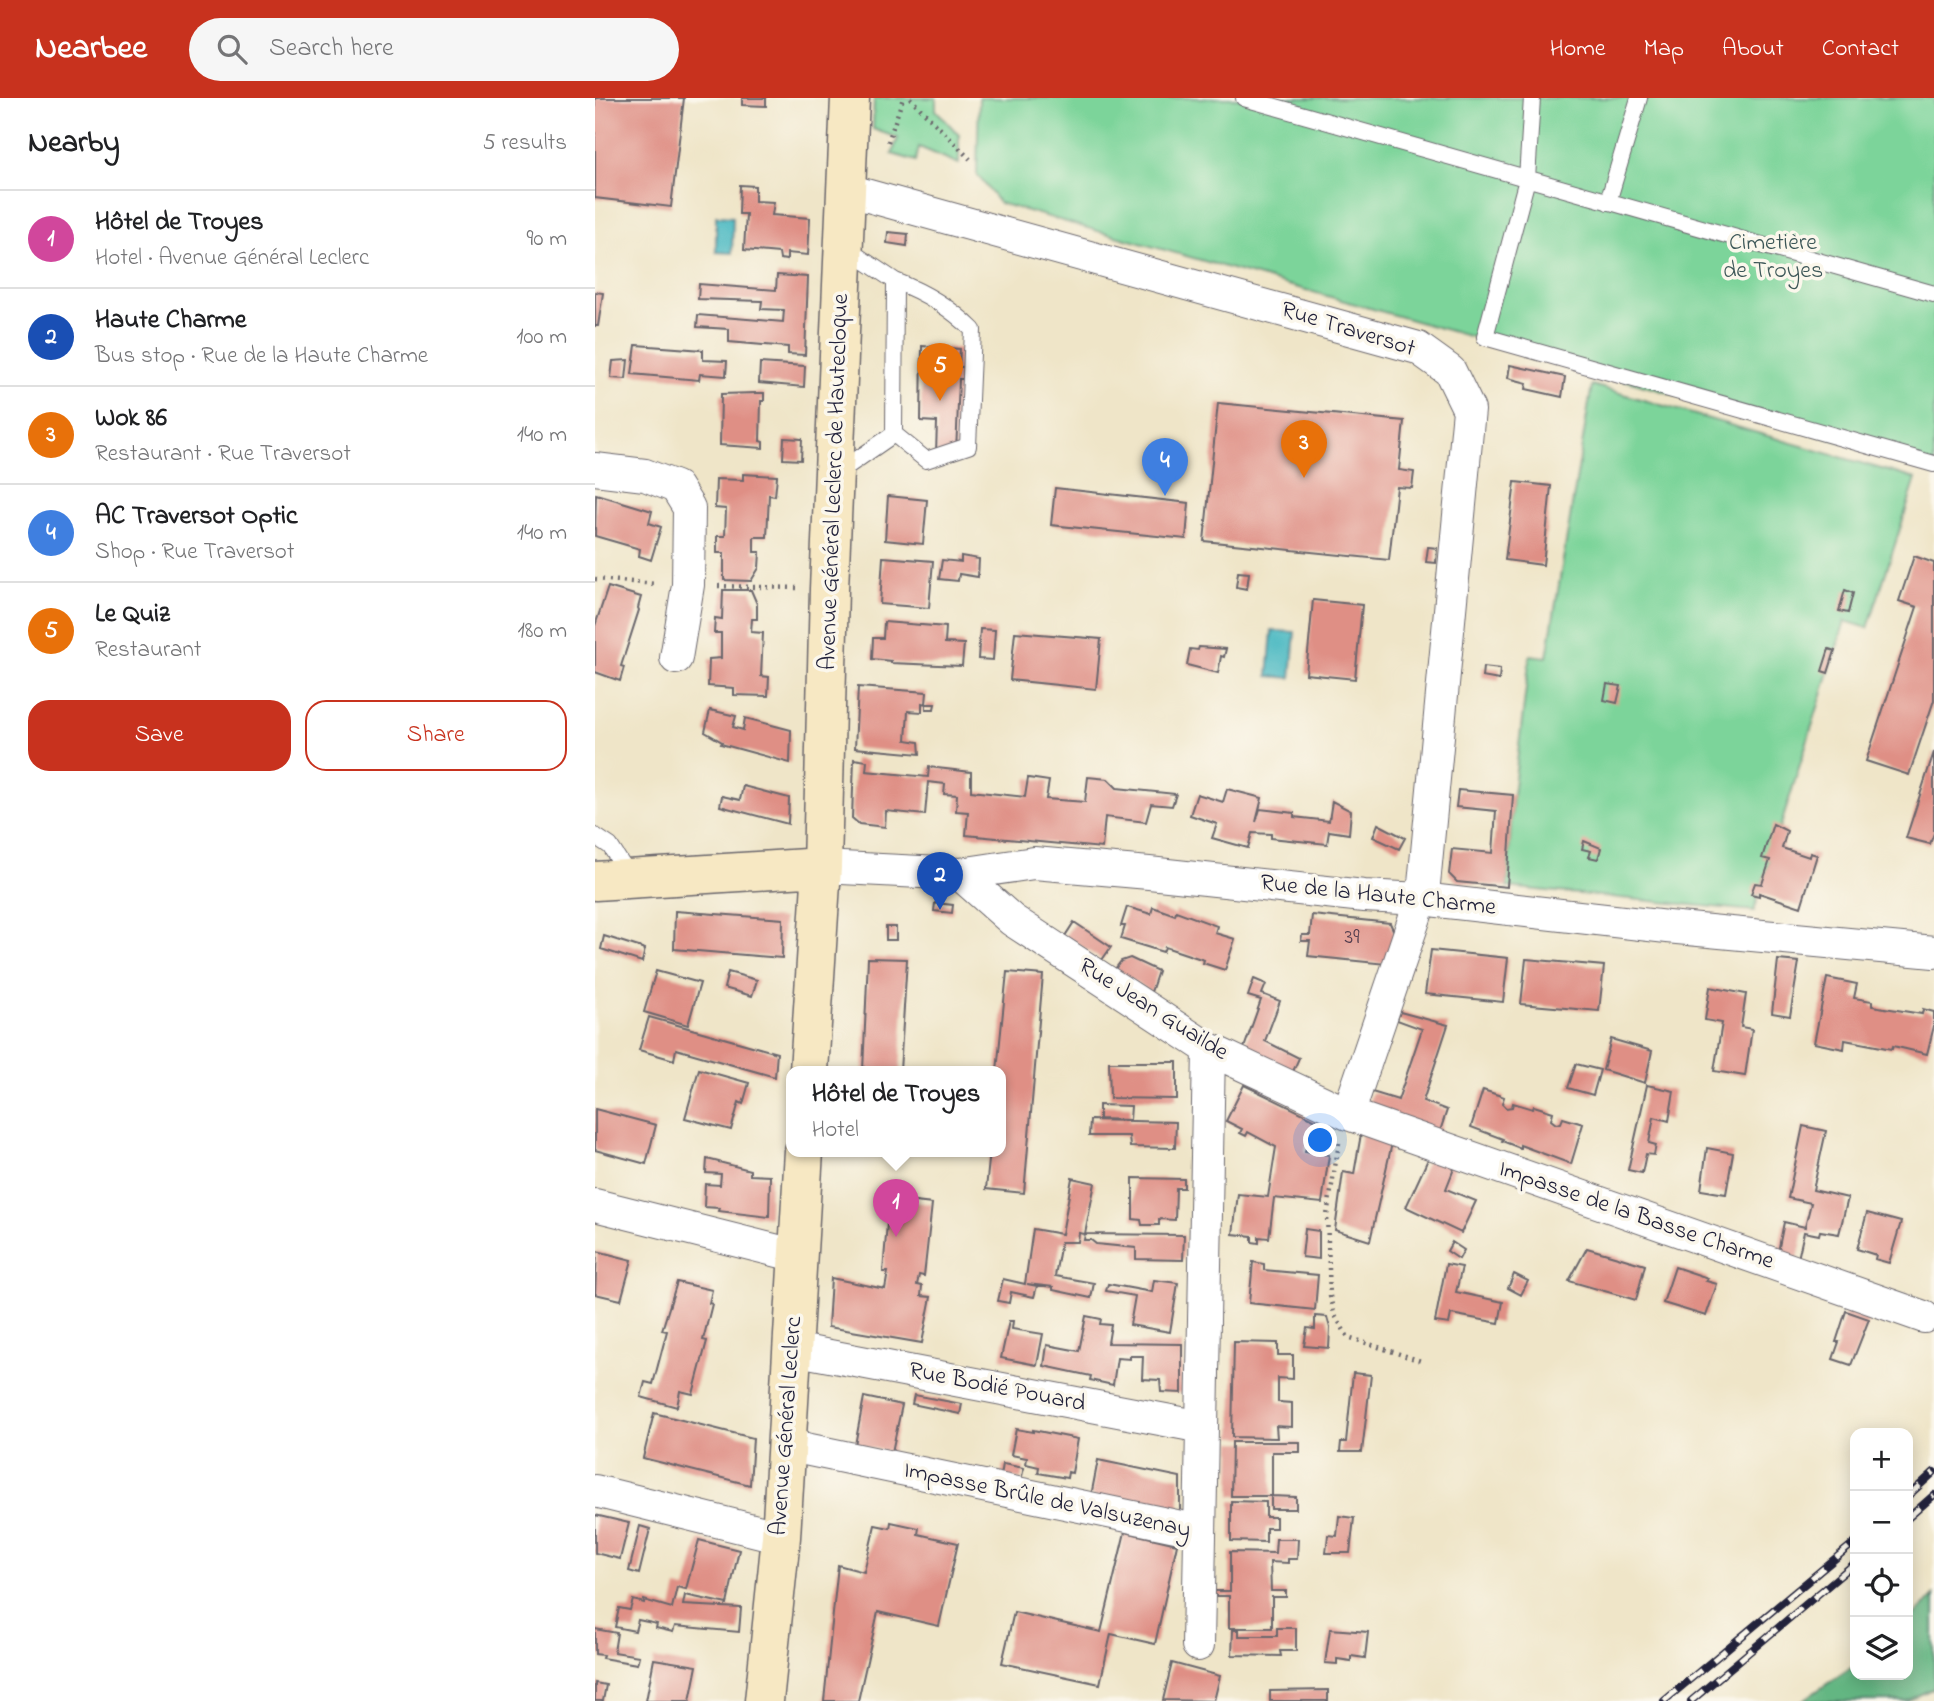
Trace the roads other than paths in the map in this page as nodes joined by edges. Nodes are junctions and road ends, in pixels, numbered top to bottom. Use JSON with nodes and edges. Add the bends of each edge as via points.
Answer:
{"nodes":[{"id":1,"x":851,"y":98,"type":"edge"},
{"id":2,"x":1244,"y":98,"type":"edge"},
{"id":3,"x":1531,"y":98,"type":"edge"},
{"id":4,"x":1639,"y":98,"type":"edge"},
{"id":5,"x":1296,"y":105,"type":"edge"},
{"id":6,"x":1527,"y":179,"type":"junction"},
{"id":7,"x":847,"y":190,"type":"junction"},
{"id":8,"x":1608,"y":202,"type":"junction"},
{"id":9,"x":844,"y":247,"type":"junction"},
{"id":10,"x":895,"y":281,"type":"junction"},
{"id":11,"x":1934,"y":294,"type":"edge"},
{"id":12,"x":894,"y":434,"type":"junction"},
{"id":13,"x":1934,"y":464,"type":"edge"},
{"id":14,"x":595,"y":469,"type":"edge"},
{"id":15,"x":834,"y":475,"type":"junction"},
{"id":16,"x":676,"y":658,"type":"dead end"},
{"id":17,"x":595,"y":836,"type":"edge"},
{"id":18,"x":822,"y":867,"type":"junction"},
{"id":19,"x":960,"y":874,"type":"junction"},
{"id":20,"x":613,"y":880,"type":"edge"},
{"id":21,"x":1420,"y":899,"type":"junction"},
{"id":22,"x":1934,"y":953,"type":"edge"},
{"id":23,"x":1209,"y":1049,"type":"junction"},
{"id":24,"x":809,"y":1066,"type":"edge"},
{"id":25,"x":1347,"y":1114,"type":"junction"},
{"id":26,"x":804,"y":1157,"type":"edge"},
{"id":27,"x":595,"y":1205,"type":"edge"},
{"id":28,"x":797,"y":1256,"type":"junction"},
{"id":29,"x":1924,"y":1317,"type":"dead end"},
{"id":30,"x":793,"y":1349,"type":"junction"},
{"id":31,"x":1202,"y":1427,"type":"junction"},
{"id":32,"x":786,"y":1445,"type":"junction"},
{"id":33,"x":595,"y":1491,"type":"edge"},
{"id":34,"x":1200,"y":1531,"type":"junction"},
{"id":35,"x":781,"y":1537,"type":"junction"},
{"id":36,"x":1198,"y":1645,"type":"dead end"},
{"id":37,"x":764,"y":1701,"type":"edge"}],
"edges":[{"from":1,"to":7,"type":"main road","name":"Avenue Général Leclerc de Hautecloque"},
{"from":2,"to":5,"type":"lane"},
{"from":3,"to":6,"type":"lane"},
{"from":4,"to":8,"type":"lane"},
{"from":5,"to":6,"type":"lane"},
{"from":6,"to":8,"type":"lane"},
{"from":6,"to":13,"type":"lane","via":[[1485,337]]},
{"from":7,"to":9,"type":"main road","name":"Avenue Général Leclerc de Hautecloque"},
{"from":7,"to":21,"type":"street","name":"Rue Traversot","via":[[1418,348],[1450,371],[1469,410]]},
{"from":8,"to":11,"type":"lane"},
{"from":9,"to":10,"type":"lane"},
{"from":9,"to":15,"type":"main road","name":"Avenue Général Leclerc de Hautecloque"},
{"from":10,"to":12,"type":"lane"},
{"from":10,"to":12,"type":"lane","via":[[919,290],[973,330],[968,446],[926,460]]},
{"from":12,"to":15,"type":"lane"},
{"from":14,"to":16,"type":"street","via":[[645,475],[676,487],[689,508],[688,585]]},
{"from":15,"to":18,"type":"main road","name":"Avenue Général Leclerc de Hautecloque"},
{"from":17,"to":20,"type":"lane","via":[[610,846]]},
{"from":18,"to":19,"type":"street","name":"Rue de la Haute Charme"},
{"from":18,"to":20,"type":"main road"},
{"from":18,"to":24,"type":"main road"},
{"from":19,"to":21,"type":"street","name":"Rue de la Haute Charme","via":[[1034,863]]},
{"from":19,"to":23,"type":"street","name":"Rue Jean Guailde","via":[[1012,920]]},
{"from":21,"to":22,"type":"street","name":"Rue de la Haute Charme"},
{"from":21,"to":25,"type":"street"},
{"from":23,"to":25,"type":"street","name":"Rue Jean Guailde"},
{"from":23,"to":31,"type":"street"},
{"from":25,"to":29,"type":"street","name":"Impasse de la Basse Charme"},
{"from":26,"to":28,"type":"main road","name":"Avenue Général Leclerc"},
{"from":27,"to":28,"type":"street"},
{"from":28,"to":30,"type":"main road","name":"Avenue Général Leclerc"},
{"from":30,"to":31,"type":"street","name":"Rue Bodié Pouard"},
{"from":30,"to":32,"type":"main road","name":"Avenue Général Leclerc"},
{"from":31,"to":34,"type":"street"},
{"from":32,"to":34,"type":"street","name":"Impasse Brûle de Valsuzenay"},
{"from":32,"to":35,"type":"main road","name":"Avenue Général Leclerc"},
{"from":33,"to":35,"type":"street"},
{"from":34,"to":36,"type":"street","name":"Impasse Brûle de Valsuzenay"},
{"from":35,"to":37,"type":"main road","name":"Avenue Général Leclerc"}]}
